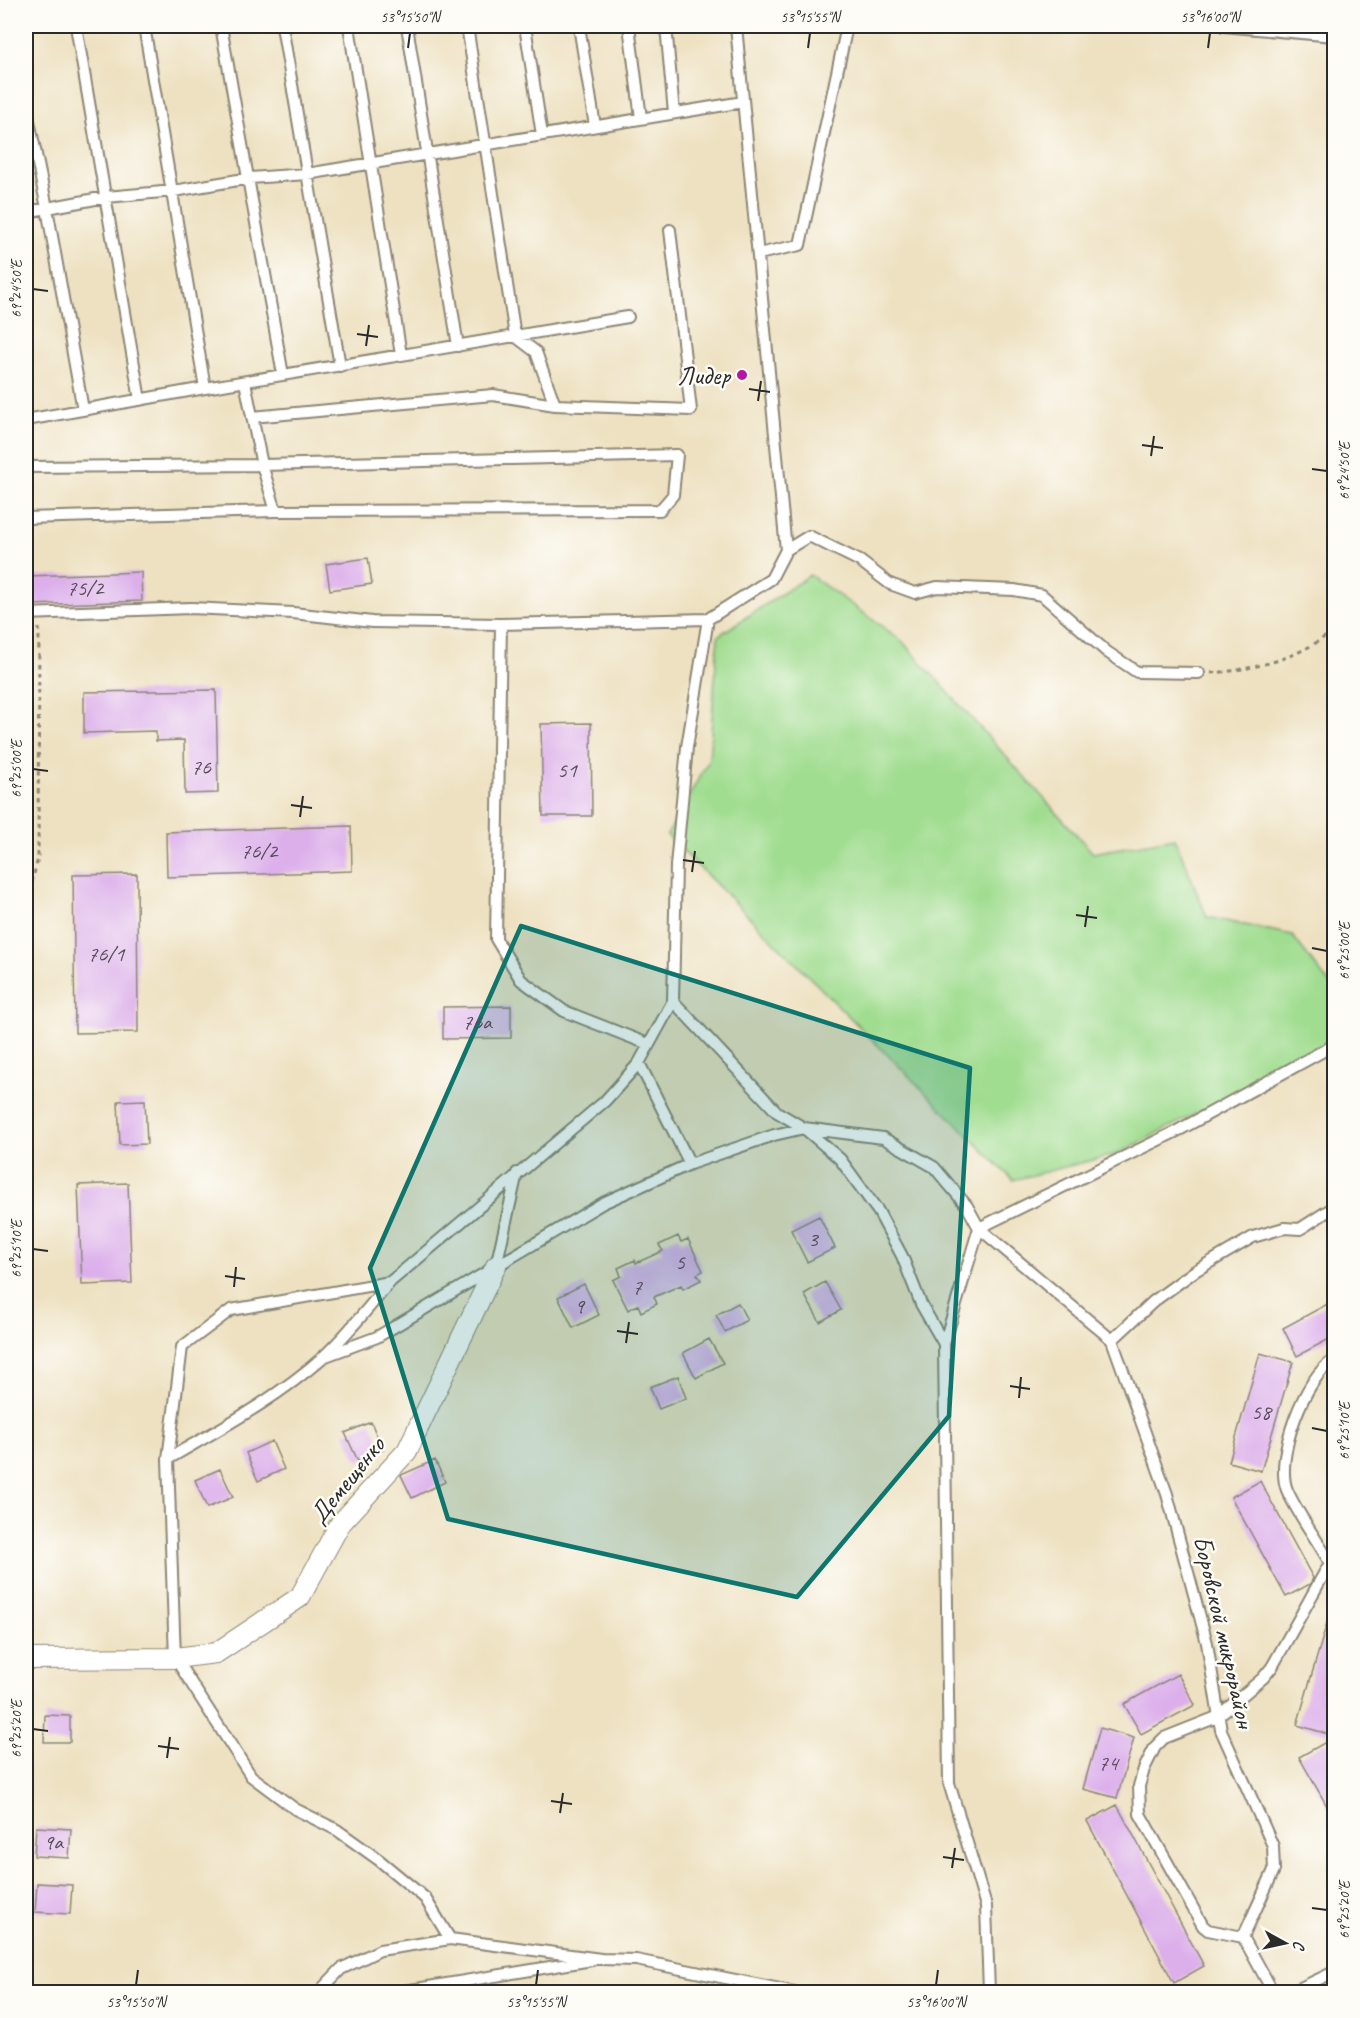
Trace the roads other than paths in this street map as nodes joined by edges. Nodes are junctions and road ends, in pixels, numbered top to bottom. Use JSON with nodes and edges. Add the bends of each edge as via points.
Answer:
{"nodes":[{"id":1,"x":76,"y":26,"type":"edge"},
{"id":2,"x":144,"y":26,"type":"edge"},
{"id":3,"x":221,"y":26,"type":"edge"},
{"id":4,"x":282,"y":26,"type":"edge"},
{"id":5,"x":349,"y":26,"type":"edge"},
{"id":6,"x":407,"y":26,"type":"edge"},
{"id":7,"x":467,"y":26,"type":"edge"},
{"id":8,"x":525,"y":26,"type":"edge"},
{"id":9,"x":579,"y":26,"type":"edge"},
{"id":10,"x":629,"y":26,"type":"edge"},
{"id":11,"x":666,"y":26,"type":"edge"},
{"id":12,"x":736,"y":26,"type":"edge"},
{"id":13,"x":847,"y":26,"type":"edge"},
{"id":14,"x":1223,"y":26,"type":"edge"},
{"id":15,"x":1335,"y":36,"type":"edge"},
{"id":16,"x":743,"y":102,"type":"junction"},
{"id":17,"x":26,"y":106,"type":"edge"},
{"id":18,"x":674,"y":113,"type":"junction"},
{"id":19,"x":641,"y":118,"type":"junction"},
{"id":20,"x":595,"y":126,"type":"junction"},
{"id":21,"x":542,"y":135,"type":"junction"},
{"id":22,"x":485,"y":144,"type":"junction"},
{"id":23,"x":427,"y":154,"type":"junction"},
{"id":24,"x":370,"y":163,"type":"junction"},
{"id":25,"x":307,"y":174,"type":"junction"},
{"id":26,"x":250,"y":178,"type":"junction"},
{"id":27,"x":174,"y":191,"type":"junction"},
{"id":28,"x":106,"y":197,"type":"junction"},
{"id":29,"x":47,"y":208,"type":"junction"},
{"id":30,"x":26,"y":212,"type":"edge"},
{"id":31,"x":670,"y":230,"type":"dead end"},
{"id":32,"x":758,"y":254,"type":"junction"},
{"id":33,"x":628,"y":317,"type":"dead end"},
{"id":34,"x":515,"y":336,"type":"junction"},
{"id":35,"x":458,"y":346,"type":"junction"},
{"id":36,"x":401,"y":355,"type":"junction"},
{"id":37,"x":340,"y":366,"type":"junction"},
{"id":38,"x":283,"y":375,"type":"junction"},
{"id":39,"x":245,"y":382,"type":"junction"},
{"id":40,"x":205,"y":388,"type":"junction"},
{"id":41,"x":140,"y":400,"type":"junction"},
{"id":42,"x":555,"y":405,"type":"junction"},
{"id":43,"x":83,"y":410,"type":"junction"},
{"id":44,"x":252,"y":417,"type":"junction"},
{"id":45,"x":26,"y":420,"type":"edge"},
{"id":46,"x":262,"y":465,"type":"junction"},
{"id":47,"x":26,"y":466,"type":"edge"},
{"id":48,"x":276,"y":511,"type":"junction"},
{"id":49,"x":26,"y":518,"type":"edge"},
{"id":50,"x":786,"y":550,"type":"junction"},
{"id":51,"x":26,"y":614,"type":"edge"},
{"id":52,"x":708,"y":619,"type":"junction"},
{"id":53,"x":501,"y":624,"type":"junction"},
{"id":54,"x":1199,"y":673,"type":"road end"},
{"id":55,"x":673,"y":1001,"type":"junction"},
{"id":56,"x":648,"y":1044,"type":"junction"},
{"id":57,"x":1335,"y":1045,"type":"edge"},
{"id":58,"x":639,"y":1063,"type":"junction"},
{"id":59,"x":804,"y":1128,"type":"junction"},
{"id":60,"x":690,"y":1164,"type":"junction"},
{"id":61,"x":517,"y":1173,"type":"junction"},
{"id":62,"x":1335,"y":1207,"type":"edge"},
{"id":63,"x":980,"y":1228,"type":"junction"},
{"id":64,"x":496,"y":1266,"type":"junction"},
{"id":65,"x":390,"y":1282,"type":"junction"},
{"id":66,"x":1112,"y":1340,"type":"junction"},
{"id":67,"x":944,"y":1344,"type":"junction"},
{"id":68,"x":323,"y":1357,"type":"junction"},
{"id":69,"x":1335,"y":1360,"type":"edge"},
{"id":70,"x":168,"y":1459,"type":"junction"},
{"id":71,"x":1332,"y":1562,"type":"edge"},
{"id":72,"x":174,"y":1658,"type":"junction"},
{"id":73,"x":26,"y":1659,"type":"edge"},
{"id":74,"x":1217,"y":1717,"type":"junction"},
{"id":75,"x":1243,"y":1937,"type":"junction"},
{"id":76,"x":450,"y":1939,"type":"junction"},
{"id":77,"x":602,"y":1959,"type":"junction"},
{"id":78,"x":1335,"y":1972,"type":"edge"},
{"id":79,"x":319,"y":1992,"type":"edge"},
{"id":80,"x":398,"y":1992,"type":"edge"},
{"id":81,"x":795,"y":1992,"type":"edge"},
{"id":82,"x":989,"y":1992,"type":"edge"},
{"id":83,"x":1273,"y":1992,"type":"edge"},
{"id":84,"x":1292,"y":1992,"type":"edge"}],
"edges":[{"from":1,"to":28,"type":"lane"},
{"from":2,"to":27,"type":"lane"},
{"from":3,"to":26,"type":"lane"},
{"from":4,"to":25,"type":"lane"},
{"from":5,"to":24,"type":"lane"},
{"from":6,"to":23,"type":"lane"},
{"from":7,"to":22,"type":"lane"},
{"from":8,"to":21,"type":"lane"},
{"from":9,"to":20,"type":"lane"},
{"from":10,"to":19,"type":"lane"},
{"from":11,"to":18,"type":"lane"},
{"from":12,"to":16,"type":"lane"},
{"from":13,"to":32,"type":"lane","via":[[800,245]]},
{"from":14,"to":15,"type":"lane"},
{"from":16,"to":18,"type":"lane"},
{"from":16,"to":32,"type":"lane"},
{"from":17,"to":29,"type":"lane"},
{"from":18,"to":19,"type":"lane"},
{"from":19,"to":20,"type":"lane"},
{"from":20,"to":21,"type":"lane"},
{"from":21,"to":22,"type":"lane"},
{"from":22,"to":23,"type":"lane"},
{"from":22,"to":34,"type":"lane"},
{"from":23,"to":24,"type":"lane"},
{"from":23,"to":35,"type":"lane"},
{"from":24,"to":25,"type":"lane"},
{"from":24,"to":36,"type":"lane"},
{"from":25,"to":26,"type":"lane"},
{"from":25,"to":37,"type":"lane"},
{"from":26,"to":27,"type":"lane"},
{"from":26,"to":38,"type":"lane"},
{"from":27,"to":28,"type":"lane"},
{"from":27,"to":40,"type":"lane"},
{"from":28,"to":29,"type":"lane"},
{"from":28,"to":41,"type":"lane"},
{"from":29,"to":30,"type":"lane"},
{"from":29,"to":43,"type":"lane"},
{"from":31,"to":42,"type":"lane","via":[[691,410]]},
{"from":32,"to":50,"type":"lane"},
{"from":33,"to":34,"type":"lane"},
{"from":34,"to":35,"type":"lane"},
{"from":34,"to":42,"type":"lane","via":[[536,352]]},
{"from":35,"to":36,"type":"lane"},
{"from":36,"to":37,"type":"lane"},
{"from":37,"to":38,"type":"lane"},
{"from":38,"to":39,"type":"lane"},
{"from":39,"to":40,"type":"lane"},
{"from":39,"to":44,"type":"lane"},
{"from":40,"to":41,"type":"lane"},
{"from":41,"to":43,"type":"lane"},
{"from":42,"to":44,"type":"lane","via":[[493,395]]},
{"from":43,"to":45,"type":"lane"},
{"from":44,"to":46,"type":"lane"},
{"from":46,"to":47,"type":"lane"},
{"from":46,"to":48,"type":"lane"},
{"from":46,"to":48,"type":"lane","via":[[676,454],[673,495],[660,510]]},
{"from":48,"to":49,"type":"lane"},
{"from":50,"to":52,"type":"lane","via":[[771,579]]},
{"from":50,"to":54,"type":"lane","via":[[809,536],[860,561],[890,584],[915,593],[937,587],[1042,595],[1107,652],[1137,672]]},
{"from":51,"to":53,"type":"lane","via":[[191,608],[372,622]]},
{"from":52,"to":53,"type":"lane"},
{"from":52,"to":55,"type":"lane","via":[[687,747],[676,866]]},
{"from":53,"to":56,"type":"lane","via":[[496,939],[521,980],[564,1011]]},
{"from":55,"to":56,"type":"lane"},
{"from":55,"to":59,"type":"lane","via":[[777,1112]]},
{"from":56,"to":58,"type":"lane"},
{"from":57,"to":63,"type":"lane","via":[[1179,1130]]},
{"from":58,"to":60,"type":"lane"},
{"from":58,"to":61,"type":"lane","via":[[605,1101]]},
{"from":59,"to":60,"type":"lane"},
{"from":59,"to":63,"type":"lane","via":[[884,1138],[934,1167]]},
{"from":59,"to":67,"type":"lane","via":[[840,1159],[878,1211]]},
{"from":60,"to":64,"type":"lane","via":[[603,1203]]},
{"from":61,"to":64,"type":"lane"},
{"from":61,"to":65,"type":"lane"},
{"from":62,"to":66,"type":"lane","via":[[1300,1229],[1284,1228],[1252,1237],[1154,1301]]},
{"from":63,"to":66,"type":"lane"},
{"from":63,"to":67,"type":"lane"},
{"from":64,"to":68,"type":"lane","via":[[377,1337]]},
{"from":64,"to":72,"type":"street","name":"Демещенко","via":[[407,1451],[340,1524],[300,1597],[216,1653]]},
{"from":65,"to":68,"type":"lane"},
{"from":65,"to":70,"type":"lane","via":[[231,1310],[182,1347]]},
{"from":66,"to":74,"type":"lane","name":"Боровской микрорайон","via":[[1167,1494],[1207,1643]]},
{"from":67,"to":82,"type":"lane","via":[[949,1783],[986,1906]]},
{"from":68,"to":70,"type":"lane","via":[[244,1416]]},
{"from":69,"to":71,"type":"lane","via":[[1320,1371],[1305,1396],[1291,1433],[1284,1473],[1287,1489]]},
{"from":70,"to":72,"type":"lane"},
{"from":71,"to":74,"type":"lane","via":[[1272,1667]]},
{"from":72,"to":73,"type":"street","name":"Демещенко"},
{"from":72,"to":76,"type":"lane","via":[[251,1776],[295,1809],[338,1830],[379,1860],[425,1898]]},
{"from":74,"to":75,"type":"lane","name":"Боровской микрорайон","via":[[1273,1846],[1275,1859],[1275,1870]]},
{"from":74,"to":75,"type":"lane","via":[[1174,1732],[1155,1747],[1144,1769],[1138,1802],[1145,1827],[1203,1926]]},
{"from":75,"to":83,"type":"lane"},
{"from":76,"to":77,"type":"lane"},
{"from":76,"to":79,"type":"lane","via":[[380,1950],[341,1969]]},
{"from":77,"to":80,"type":"lane"},
{"from":77,"to":81,"type":"lane","via":[[666,1965]]},
{"from":78,"to":84,"type":"lane"}]}
